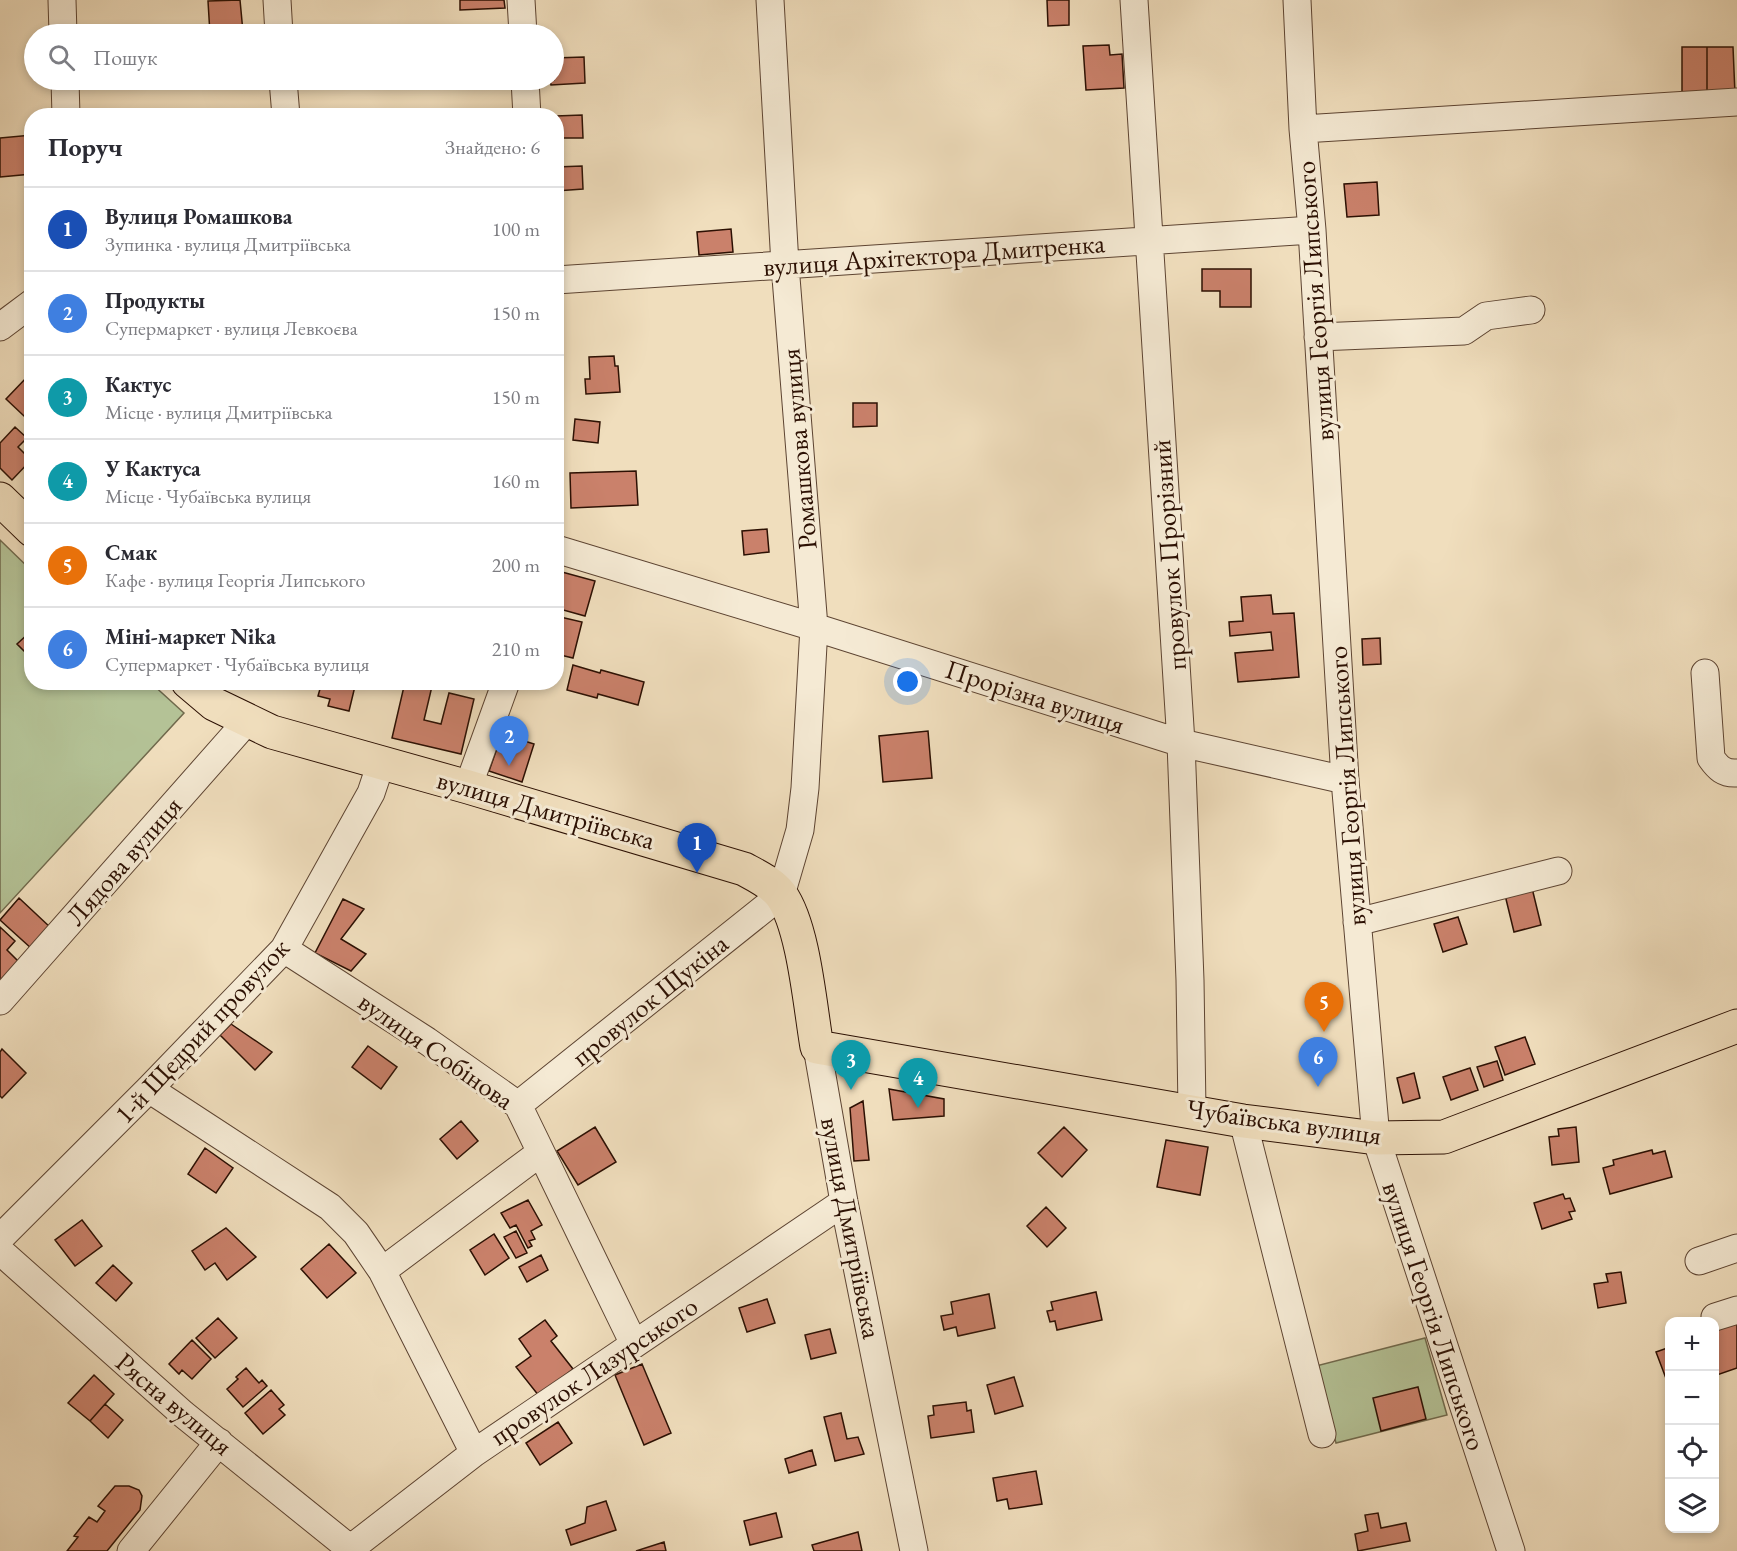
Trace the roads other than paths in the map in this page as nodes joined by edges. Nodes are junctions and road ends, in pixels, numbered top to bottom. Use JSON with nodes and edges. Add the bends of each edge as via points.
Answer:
{"nodes":[{"id":1,"x":62,"y":0,"type":"edge"},
{"id":2,"x":277,"y":0,"type":"edge"},
{"id":3,"x":520,"y":0,"type":"edge"},
{"id":4,"x":770,"y":0,"type":"edge"},
{"id":5,"x":1134,"y":0,"type":"edge"},
{"id":6,"x":1297,"y":0,"type":"edge"},
{"id":7,"x":63,"y":24,"type":"edge"},
{"id":8,"x":278,"y":24,"type":"edge"},
{"id":9,"x":522,"y":24,"type":"edge"},
{"id":10,"x":65,"y":90,"type":"edge"},
{"id":11,"x":284,"y":90,"type":"edge"},
{"id":12,"x":526,"y":90,"type":"edge"},
{"id":13,"x":1737,"y":102,"type":"edge"},
{"id":14,"x":66,"y":108,"type":"edge"},
{"id":15,"x":285,"y":108,"type":"edge"},
{"id":16,"x":527,"y":108,"type":"edge"},
{"id":17,"x":1303,"y":129,"type":"junction"},
{"id":18,"x":1311,"y":230,"type":"junction"},
{"id":19,"x":1148,"y":241,"type":"junction"},
{"id":20,"x":785,"y":265,"type":"junction"},
{"id":21,"x":564,"y":279,"type":"edge"},
{"id":22,"x":1531,"y":310,"type":"dead end"},
{"id":23,"x":1318,"y":337,"type":"junction"},
{"id":24,"x":0,"y":499,"type":"edge"},
{"id":25,"x":24,"y":522,"type":"edge"},
{"id":26,"x":564,"y":551,"type":"edge"},
{"id":27,"x":814,"y":627,"type":"junction"},
{"id":28,"x":1705,"y":672,"type":"dead end"},
{"id":29,"x":197,"y":690,"type":"edge"},
{"id":30,"x":503,"y":690,"type":"edge"},
{"id":31,"x":248,"y":720,"type":"junction"},
{"id":32,"x":1181,"y":743,"type":"junction"},
{"id":33,"x":381,"y":763,"type":"junction"},
{"id":34,"x":1737,"y":773,"type":"edge"},
{"id":35,"x":1345,"y":780,"type":"junction"},
{"id":36,"x":468,"y":788,"type":"junction"},
{"id":37,"x":1558,"y":871,"type":"dead end"},
{"id":38,"x":781,"y":895,"type":"junction"},
{"id":39,"x":1357,"y":922,"type":"junction"},
{"id":40,"x":284,"y":949,"type":"junction"},
{"id":41,"x":0,"y":1001,"type":"edge"},
{"id":42,"x":1737,"y":1026,"type":"edge"},
{"id":43,"x":817,"y":1047,"type":"junction"},
{"id":44,"x":149,"y":1089,"type":"junction"},
{"id":45,"x":518,"y":1105,"type":"junction"},
{"id":46,"x":1192,"y":1110,"type":"junction"},
{"id":47,"x":1243,"y":1120,"type":"junction"},
{"id":48,"x":1376,"y":1138,"type":"junction"},
{"id":49,"x":540,"y":1153,"type":"junction"},
{"id":50,"x":844,"y":1202,"type":"junction"},
{"id":51,"x":0,"y":1238,"type":"edge"},
{"id":52,"x":1737,"y":1248,"type":"edge"},
{"id":53,"x":0,"y":1251,"type":"edge"},
{"id":54,"x":1700,"y":1261,"type":"dead end"},
{"id":55,"x":382,"y":1271,"type":"junction"},
{"id":56,"x":634,"y":1344,"type":"junction"},
{"id":57,"x":1322,"y":1434,"type":"dead end"},
{"id":58,"x":219,"y":1442,"type":"junction"},
{"id":59,"x":474,"y":1453,"type":"junction"},
{"id":60,"x":352,"y":1550,"type":"edge"},
{"id":61,"x":131,"y":1551,"type":"edge"},
{"id":62,"x":914,"y":1551,"type":"edge"},
{"id":63,"x":1511,"y":1551,"type":"edge"}],
"edges":[{"from":1,"to":7,"type":"street"},
{"from":2,"to":8,"type":"street"},
{"from":3,"to":9,"type":"street"},
{"from":4,"to":20,"type":"street","name":"Ромашкова вулиця"},
{"from":5,"to":19,"type":"street","name":"провулок Прорізний"},
{"from":6,"to":17,"type":"street","name":"вулиця Георгія Липського"},
{"from":10,"to":14,"type":"street"},
{"from":11,"to":15,"type":"street"},
{"from":12,"to":16,"type":"street"},
{"from":13,"to":17,"type":"street"},
{"from":17,"to":18,"type":"street","name":"вулиця Георгія Липського"},
{"from":18,"to":19,"type":"street","name":"вулиця Архітектора Дмитренка"},
{"from":18,"to":23,"type":"street","name":"вулиця Георгія Липського"},
{"from":19,"to":20,"type":"street","name":"вулиця Архітектора Дмитренка"},
{"from":19,"to":32,"type":"street","name":"провулок Прорізний"},
{"from":20,"to":21,"type":"street","name":"вулиця Архітектора Дмитренка"},
{"from":20,"to":27,"type":"street","name":"Ромашкова вулиця"},
{"from":22,"to":23,"type":"street","via":[[1486,316],[1464,332]]},
{"from":23,"to":35,"type":"street","name":"вулиця Георгія Липського"},
{"from":24,"to":25,"type":"main road"},
{"from":26,"to":27,"type":"street","name":"Прорізна вулиця"},
{"from":27,"to":32,"type":"street","name":"Прорізна вулиця"},
{"from":27,"to":38,"type":"street","name":"Ромашкова вулиця","via":[[800,830]]},
{"from":28,"to":34,"type":"street","via":[[1711,758],[1718,768]]},
{"from":29,"to":31,"type":"main road","name":"вулиця Дмитріївська","via":[[214,704]]},
{"from":30,"to":36,"type":"street"},
{"from":31,"to":33,"type":"main road","name":"вулиця Дмитріївська","via":[[272,732]]},
{"from":31,"to":41,"type":"street","name":"Лядова вулиця"},
{"from":32,"to":35,"type":"street","name":"Прорізна вулиця"},
{"from":32,"to":46,"type":"street","name":"провулок Прорізний"},
{"from":33,"to":36,"type":"main road","name":"вулиця Дмитріївська"},
{"from":33,"to":40,"type":"street","name":"1-й Щедрий провулок","via":[[371,793]]},
{"from":35,"to":39,"type":"street","name":"вулиця Георгія Липського"},
{"from":36,"to":38,"type":"main road","name":"вулиця Дмитріївська","via":[[734,866],[767,882]]},
{"from":37,"to":39,"type":"street"},
{"from":38,"to":43,"type":"main road","name":"вулиця Дмитріївська","via":[[800,942]]},
{"from":38,"to":45,"type":"street","name":"провулок Щукіна"},
{"from":39,"to":48,"type":"street","name":"вулиця Георгія Липського"},
{"from":40,"to":44,"type":"street","name":"1-й Щедрий провулок"},
{"from":40,"to":45,"type":"street","name":"вулиця Собінова"},
{"from":42,"to":48,"type":"main road","name":"Чубаївська вулиця","via":[[1444,1137]]},
{"from":43,"to":46,"type":"main road","name":"Чубаївська вулиця"},
{"from":43,"to":50,"type":"street","name":"вулиця Дмитріївська"},
{"from":44,"to":51,"type":"street","name":"1-й Щедрий провулок"},
{"from":44,"to":55,"type":"street","via":[[330,1206],[356,1233]]},
{"from":45,"to":49,"type":"street","name":"вулиця Собінова"},
{"from":46,"to":47,"type":"main road","name":"Чубаївська вулиця"},
{"from":47,"to":48,"type":"main road","name":"Чубаївська вулиця"},
{"from":47,"to":57,"type":"street"},
{"from":48,"to":63,"type":"street","name":"вулиця Георгія Липського"},
{"from":49,"to":55,"type":"street"},
{"from":49,"to":56,"type":"street","name":"вулиця Собінова"},
{"from":50,"to":56,"type":"street","name":"провулок Лазурського"},
{"from":50,"to":62,"type":"street","name":"вулиця Дмитріївська"},
{"from":52,"to":54,"type":"street"},
{"from":53,"to":58,"type":"street","name":"Рясна вулиця"},
{"from":55,"to":59,"type":"street"},
{"from":56,"to":59,"type":"street","name":"провулок Лазурського"},
{"from":58,"to":60,"type":"street","name":"Рясна вулиця"},
{"from":58,"to":61,"type":"street"},
{"from":59,"to":60,"type":"street","name":"провулок Лазурського"}]}
